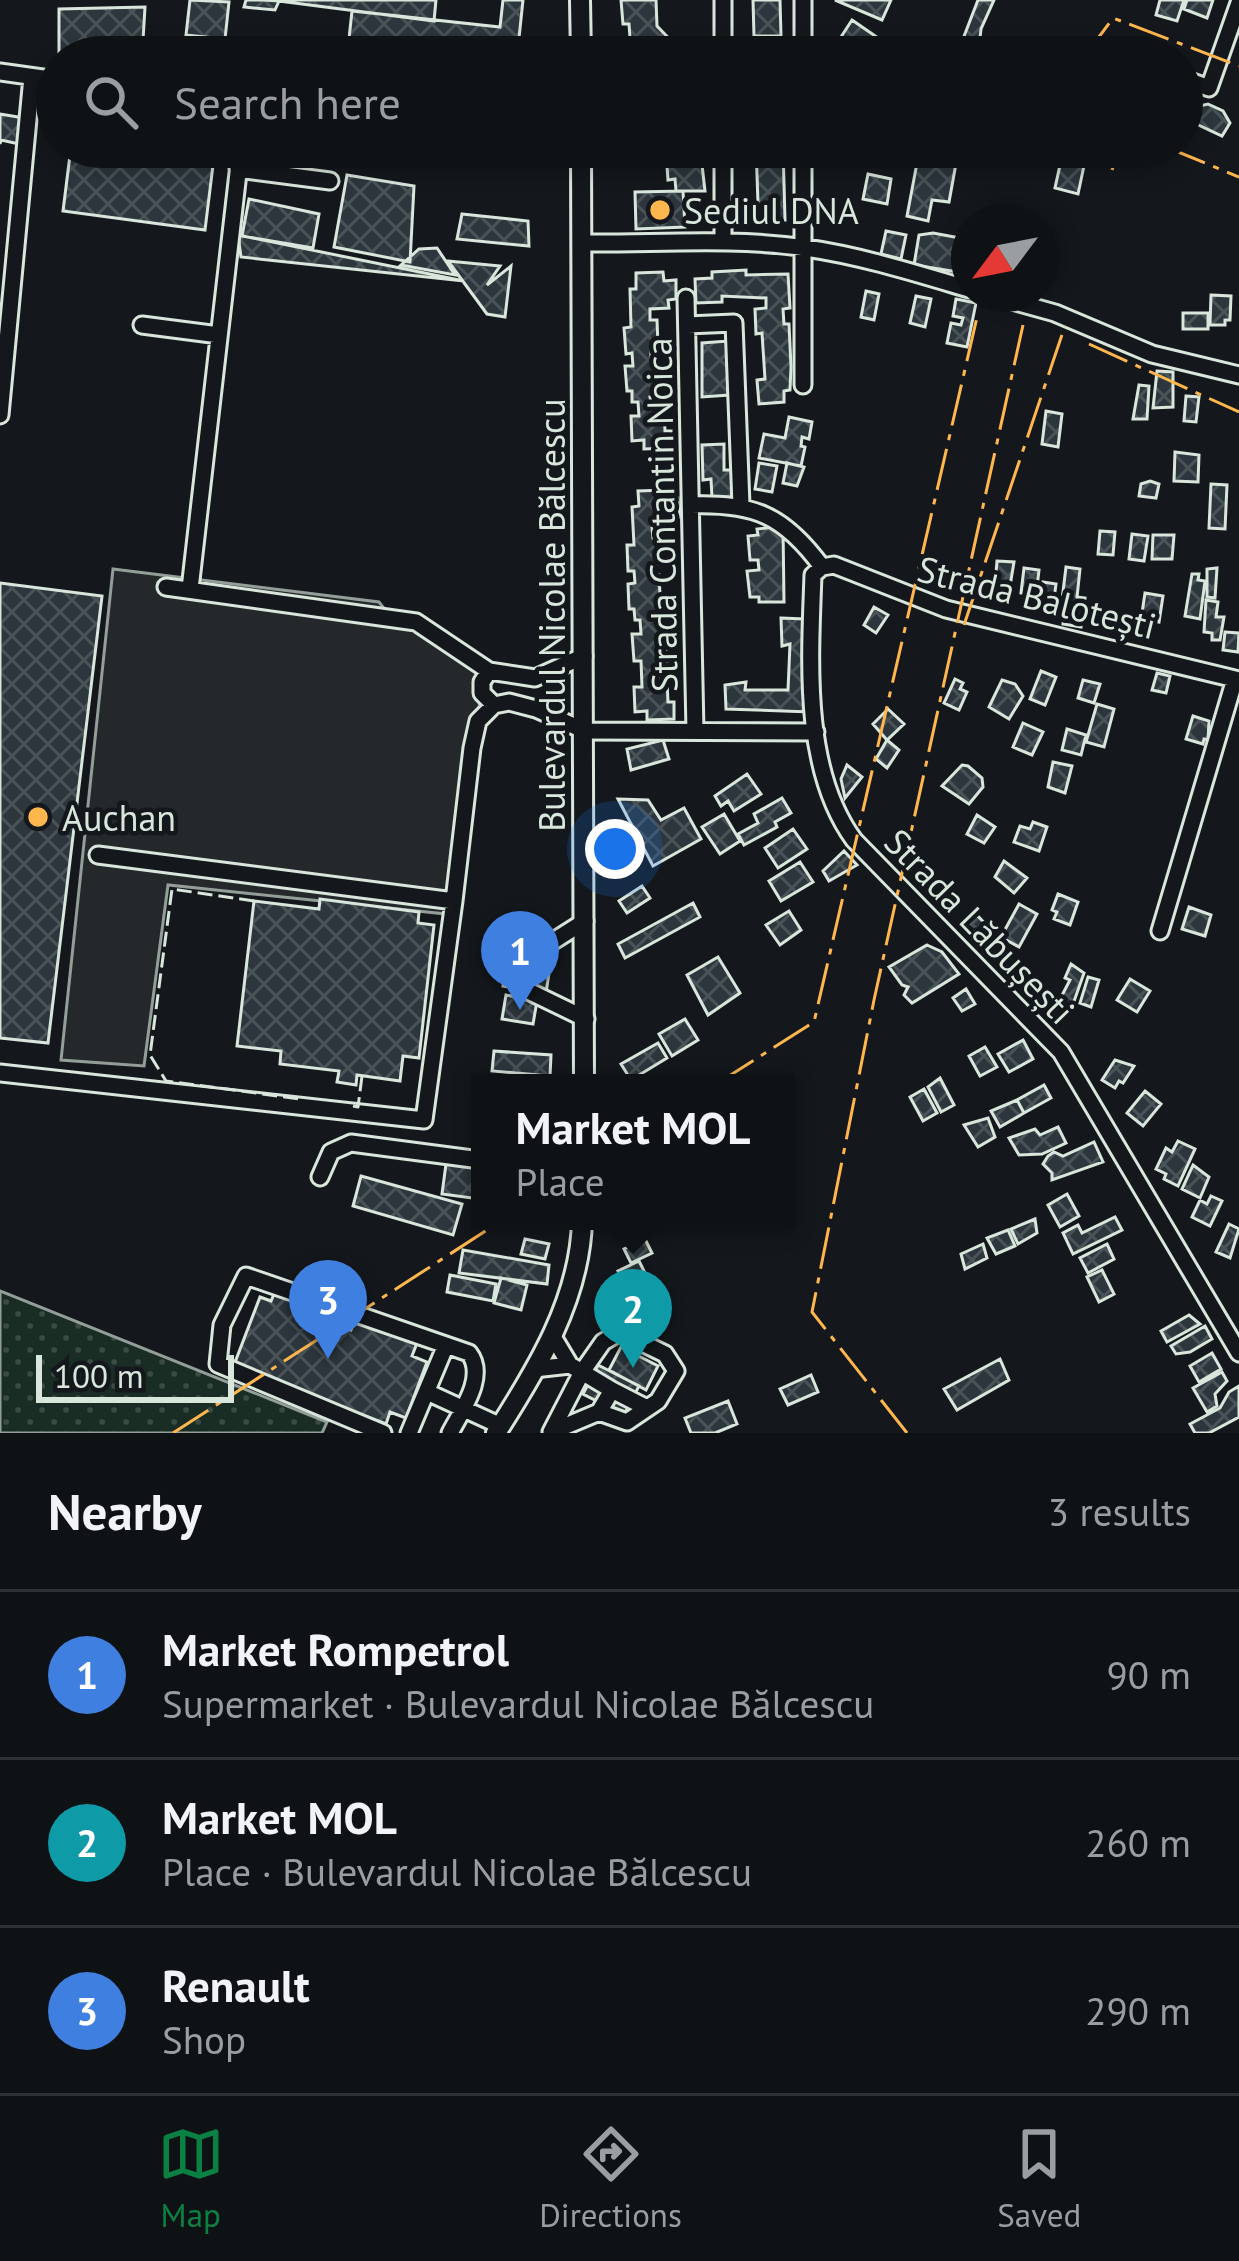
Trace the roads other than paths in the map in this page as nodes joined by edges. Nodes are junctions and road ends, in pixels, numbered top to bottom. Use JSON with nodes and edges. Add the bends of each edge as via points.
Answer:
{"nodes":[{"id":1,"x":580,"y":0,"type":"edge"},
{"id":2,"x":723,"y":0,"type":"edge"},
{"id":3,"x":803,"y":0,"type":"edge"},
{"id":4,"x":1239,"y":3,"type":"edge"},
{"id":5,"x":580,"y":36,"type":"edge"},
{"id":6,"x":723,"y":36,"type":"edge"},
{"id":7,"x":803,"y":36,"type":"edge"},
{"id":8,"x":0,"y":72,"type":"edge"},
{"id":9,"x":32,"y":76,"type":"junction"},
{"id":10,"x":36,"y":77,"type":"edge"},
{"id":11,"x":1203,"y":86,"type":"edge"},
{"id":12,"x":581,"y":168,"type":"edge"},
{"id":13,"x":723,"y":168,"type":"edge"},
{"id":14,"x":803,"y":168,"type":"edge"},
{"id":15,"x":238,"y":169,"type":"joint"},
{"id":16,"x":330,"y":181,"type":"dead end"},
{"id":17,"x":723,"y":242,"type":"junction"},
{"id":18,"x":581,"y":243,"type":"junction"},
{"id":19,"x":802,"y":247,"type":"junction"},
{"id":20,"x":951,"y":284,"type":"edge"},
{"id":21,"x":686,"y":298,"type":"dead end"},
{"id":22,"x":1048,"y":312,"type":"edge"},
{"id":23,"x":142,"y":325,"type":"dead end"},
{"id":24,"x":687,"y":326,"type":"junction"},
{"id":25,"x":219,"y":335,"type":"junction"},
{"id":26,"x":1239,"y":375,"type":"edge"},
{"id":27,"x":803,"y":385,"type":"dead end"},
{"id":28,"x":0,"y":415,"type":"edge"},
{"id":29,"x":691,"y":505,"type":"junction"},
{"id":30,"x":741,"y":505,"type":"junction"},
{"id":31,"x":822,"y":567,"type":"junction"},
{"id":32,"x":166,"y":587,"type":"dead end"},
{"id":33,"x":190,"y":589,"type":"junction"},
{"id":34,"x":584,"y":656,"type":"junction"},
{"id":35,"x":489,"y":671,"type":"junction"},
{"id":36,"x":1237,"y":680,"type":"edge"},
{"id":37,"x":494,"y":705,"type":"junction"},
{"id":38,"x":585,"y":731,"type":"junction"},
{"id":39,"x":695,"y":731,"type":"junction"},
{"id":40,"x":816,"y":732,"type":"junction"},
{"id":41,"x":98,"y":855,"type":"dead end"},
{"id":42,"x":454,"y":901,"type":"junction"},
{"id":43,"x":585,"y":921,"type":"junction"},
{"id":44,"x":1160,"y":931,"type":"dead end"},
{"id":45,"x":586,"y":1019,"type":"junction"},
{"id":46,"x":0,"y":1073,"type":"edge"},
{"id":47,"x":584,"y":1074,"type":"edge"},
{"id":48,"x":471,"y":1159,"type":"edge"},
{"id":49,"x":320,"y":1177,"type":"dead end"},
{"id":50,"x":581,"y":1230,"type":"edge"},
{"id":51,"x":552,"y":1334,"type":"junction"},
{"id":52,"x":446,"y":1345,"type":"junction"},
{"id":53,"x":1239,"y":1353,"type":"edge"},
{"id":54,"x":534,"y":1369,"type":"junction"},
{"id":55,"x":576,"y":1369,"type":"junction"},
{"id":56,"x":612,"y":1390,"type":"junction"},
{"id":57,"x":427,"y":1392,"type":"junction"},
{"id":58,"x":463,"y":1408,"type":"junction"},
{"id":59,"x":647,"y":1408,"type":"junction"},
{"id":60,"x":599,"y":1412,"type":"junction"},
{"id":61,"x":498,"y":1430,"type":"edge"},
{"id":62,"x":551,"y":1432,"type":"edge"},
{"id":63,"x":383,"y":1433,"type":"edge"},
{"id":64,"x":410,"y":1433,"type":"edge"},
{"id":65,"x":450,"y":1433,"type":"edge"}],
"edges":[{"from":1,"to":5,"type":"main road"},
{"from":2,"to":6,"type":"street"},
{"from":3,"to":7,"type":"street"},
{"from":4,"to":11,"type":"street"},
{"from":8,"to":9,"type":"street"},
{"from":9,"to":10,"type":"street"},
{"from":9,"to":28,"type":"street"},
{"from":12,"to":18,"type":"main road","name":"Bulevardul Nicolae Bălcescu"},
{"from":13,"to":17,"type":"street"},
{"from":14,"to":19,"type":"street"},
{"from":15,"to":16,"type":"street"},
{"from":15,"to":25,"type":"street"},
{"from":17,"to":18,"type":"street"},
{"from":17,"to":19,"type":"street"},
{"from":18,"to":34,"type":"main road","name":"Bulevardul Nicolae Bălcescu"},
{"from":19,"to":20,"type":"street"},
{"from":19,"to":27,"type":"street"},
{"from":21,"to":24,"type":"street","name":"Strada Contantin Noica"},
{"from":22,"to":26,"type":"street","via":[[1152,354]]},
{"from":23,"to":25,"type":"street"},
{"from":24,"to":29,"type":"street","name":"Strada Contantin Noica"},
{"from":24,"to":30,"type":"street","via":[[734,323]]},
{"from":25,"to":33,"type":"street"},
{"from":29,"to":30,"type":"street"},
{"from":29,"to":39,"type":"street","name":"Strada Contantin Noica"},
{"from":30,"to":31,"type":"street","name":"Strada Balotești","via":[[771,515]]},
{"from":31,"to":36,"type":"street","name":"Strada Balotești","via":[[946,609]]},
{"from":31,"to":40,"type":"street","via":[[813,575]]},
{"from":32,"to":33,"type":"street"},
{"from":33,"to":35,"type":"street","via":[[416,622]]},
{"from":34,"to":35,"type":"street","via":[[535,678]]},
{"from":34,"to":38,"type":"main road","name":"Bulevardul Nicolae Bălcescu"},
{"from":35,"to":37,"type":"street","via":[[482,693]]},
{"from":36,"to":44,"type":"street"},
{"from":37,"to":38,"type":"street","via":[[536,709]]},
{"from":37,"to":42,"type":"street","via":[[478,721],[472,748]]},
{"from":38,"to":39,"type":"street"},
{"from":38,"to":43,"type":"main road","name":"Bulevardul Nicolae Bălcescu"},
{"from":39,"to":40,"type":"street"},
{"from":40,"to":53,"type":"street","name":"Strada Lăbușești","via":[[827,796],[854,840],[1061,1052]]},
{"from":41,"to":42,"type":"street"},
{"from":42,"to":46,"type":"street","via":[[424,1120]]},
{"from":43,"to":45,"type":"main road","name":"Bulevardul Nicolae Bălcescu"},
{"from":43,"to":45,"type":"street","via":[[522,961],[518,986]]},
{"from":45,"to":47,"type":"main road","name":"Bulevardul Nicolae Bălcescu"},
{"from":48,"to":49,"type":"street","via":[[345,1144],[327,1156]]},
{"from":50,"to":51,"type":"main road"},
{"from":51,"to":54,"type":"main road"},
{"from":51,"to":55,"type":"street"},
{"from":52,"to":57,"type":"street"},
{"from":52,"to":58,"type":"street","via":[[477,1363]]},
{"from":52,"to":63,"type":"street","via":[[246,1276],[222,1324],[218,1364]]},
{"from":54,"to":55,"type":"street"},
{"from":54,"to":61,"type":"main road"},
{"from":55,"to":56,"type":"street"},
{"from":55,"to":59,"type":"street","via":[[620,1332],[665,1354],[676,1371]]},
{"from":55,"to":62,"type":"street"},
{"from":56,"to":59,"type":"street"},
{"from":56,"to":60,"type":"street"},
{"from":57,"to":58,"type":"street"},
{"from":57,"to":64,"type":"street"},
{"from":58,"to":61,"type":"street"},
{"from":58,"to":65,"type":"street"},
{"from":59,"to":60,"type":"street","via":[[627,1422]]},
{"from":60,"to":62,"type":"street"}]}
